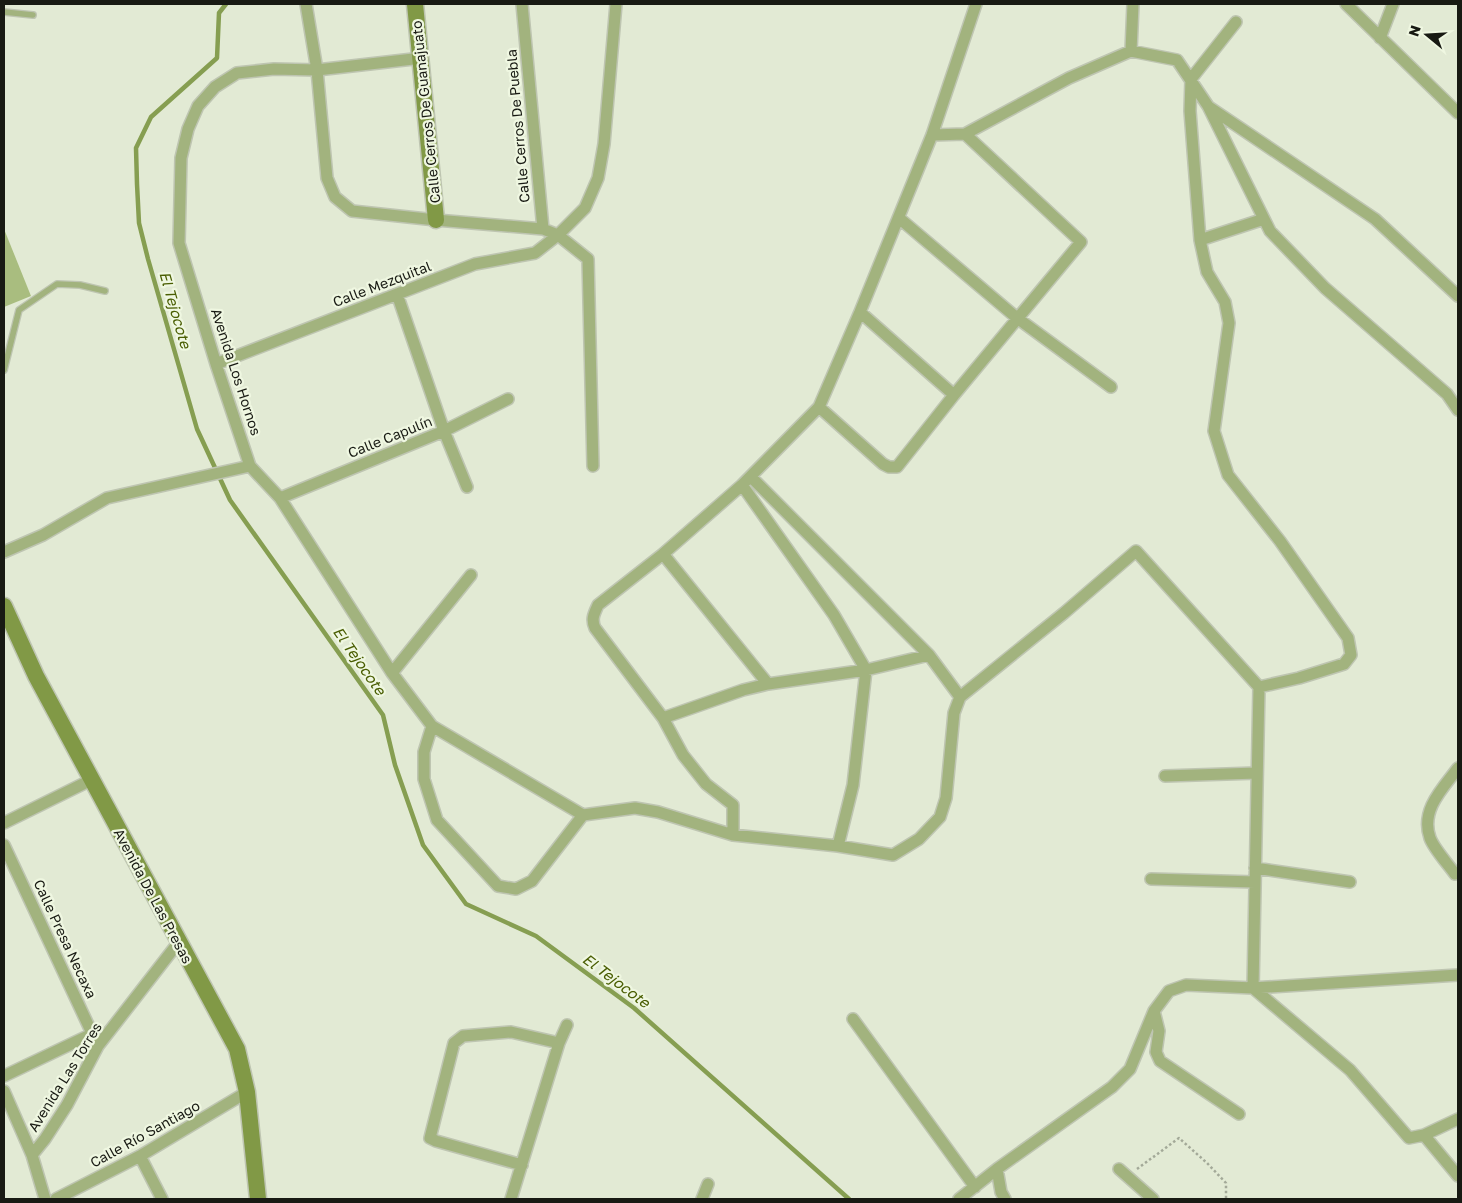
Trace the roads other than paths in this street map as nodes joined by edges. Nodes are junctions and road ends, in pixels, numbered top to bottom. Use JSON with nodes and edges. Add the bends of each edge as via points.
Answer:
{"nodes":[{"id":1,"x":306,"y":4,"type":"edge"},
{"id":2,"x":415,"y":4,"type":"edge"},
{"id":3,"x":522,"y":4,"type":"edge"},
{"id":4,"x":616,"y":4,"type":"edge"},
{"id":5,"x":976,"y":4,"type":"edge"},
{"id":6,"x":1133,"y":4,"type":"edge"},
{"id":7,"x":1346,"y":4,"type":"edge"},
{"id":8,"x":1393,"y":4,"type":"edge"},
{"id":9,"x":4,"y":12,"type":"edge"},
{"id":10,"x":33,"y":15,"type":"dead end"},
{"id":11,"x":1236,"y":22,"type":"dead end"},
{"id":12,"x":1380,"y":38,"type":"junction"},
{"id":13,"x":1131,"y":51,"type":"junction"},
{"id":14,"x":422,"y":58,"type":"junction"},
{"id":15,"x":318,"y":70,"type":"junction"},
{"id":16,"x":1191,"y":79,"type":"junction"},
{"id":17,"x":1208,"y":106,"type":"junction"},
{"id":18,"x":1458,"y":113,"type":"edge"},
{"id":19,"x":965,"y":134,"type":"junction"},
{"id":20,"x":932,"y":135,"type":"junction"},
{"id":21,"x":899,"y":218,"type":"junction"},
{"id":22,"x":1264,"y":219,"type":"junction"},
{"id":23,"x":436,"y":220,"type":"junction"},
{"id":24,"x":543,"y":229,"type":"junction"},
{"id":25,"x":558,"y":235,"type":"junction"},
{"id":26,"x":1200,"y":240,"type":"junction"},
{"id":27,"x":105,"y":291,"type":"dead end"},
{"id":28,"x":396,"y":294,"type":"junction"},
{"id":29,"x":1458,"y":296,"type":"edge"},
{"id":30,"x":860,"y":312,"type":"junction"},
{"id":31,"x":1017,"y":318,"type":"junction"},
{"id":32,"x":216,"y":364,"type":"junction"},
{"id":33,"x":4,"y":370,"type":"edge"},
{"id":34,"x":1110,"y":387,"type":"dead end"},
{"id":35,"x":954,"y":395,"type":"junction"},
{"id":36,"x":508,"y":399,"type":"dead end"},
{"id":37,"x":819,"y":407,"type":"junction"},
{"id":38,"x":1458,"y":410,"type":"edge"},
{"id":39,"x":444,"y":431,"type":"junction"},
{"id":40,"x":250,"y":466,"type":"junction"},
{"id":41,"x":593,"y":466,"type":"dead end"},
{"id":42,"x":751,"y":477,"type":"junction"},
{"id":43,"x":467,"y":486,"type":"dead end"},
{"id":44,"x":742,"y":486,"type":"junction"},
{"id":45,"x":280,"y":498,"type":"junction"},
{"id":46,"x":4,"y":552,"type":"edge"},
{"id":47,"x":662,"y":554,"type":"junction"},
{"id":48,"x":471,"y":575,"type":"dead end"},
{"id":49,"x":4,"y":609,"type":"edge"},
{"id":50,"x":929,"y":655,"type":"junction"},
{"id":51,"x":866,"y":670,"type":"junction"},
{"id":52,"x":392,"y":673,"type":"junction"},
{"id":53,"x":768,"y":684,"type":"junction"},
{"id":54,"x":1259,"y":687,"type":"junction"},
{"id":55,"x":960,"y":697,"type":"junction"},
{"id":56,"x":663,"y":718,"type":"junction"},
{"id":57,"x":432,"y":726,"type":"junction"},
{"id":58,"x":1458,"y":768,"type":"edge"},
{"id":59,"x":1257,"y":773,"type":"junction"},
{"id":60,"x":1164,"y":776,"type":"dead end"},
{"id":61,"x":91,"y":780,"type":"junction"},
{"id":62,"x":583,"y":815,"type":"junction"},
{"id":63,"x":4,"y":823,"type":"edge"},
{"id":64,"x":733,"y":835,"type":"junction"},
{"id":65,"x":4,"y":845,"type":"edge"},
{"id":66,"x":838,"y":846,"type":"junction"},
{"id":67,"x":1255,"y":868,"type":"junction"},
{"id":68,"x":1455,"y":874,"type":"dead end"},
{"id":69,"x":1151,"y":879,"type":"dead end"},
{"id":70,"x":1255,"y":882,"type":"junction"},
{"id":71,"x":1350,"y":882,"type":"dead end"},
{"id":72,"x":178,"y":943,"type":"junction"},
{"id":73,"x":1458,"y":975,"type":"edge"},
{"id":74,"x":1253,"y":988,"type":"junction"},
{"id":75,"x":1154,"y":1011,"type":"junction"},
{"id":76,"x":854,"y":1019,"type":"dead end"},
{"id":77,"x":566,"y":1025,"type":"dead end"},
{"id":78,"x":92,"y":1034,"type":"junction"},
{"id":79,"x":559,"y":1043,"type":"junction"},
{"id":80,"x":98,"y":1046,"type":"junction"},
{"id":81,"x":4,"y":1076,"type":"edge"},
{"id":82,"x":4,"y":1091,"type":"edge"},
{"id":83,"x":248,"y":1092,"type":"junction"},
{"id":84,"x":1239,"y":1114,"type":"dead end"},
{"id":85,"x":1458,"y":1119,"type":"edge"},
{"id":86,"x":1424,"y":1135,"type":"junction"},
{"id":87,"x":32,"y":1155,"type":"junction"},
{"id":88,"x":140,"y":1156,"type":"junction"},
{"id":89,"x":522,"y":1165,"type":"junction"},
{"id":90,"x":997,"y":1170,"type":"junction"},
{"id":91,"x":1123,"y":1172,"type":"road end"},
{"id":92,"x":1458,"y":1176,"type":"edge"},
{"id":93,"x":708,"y":1184,"type":"dead end"},
{"id":94,"x":975,"y":1187,"type":"junction"},
{"id":95,"x":45,"y":1199,"type":"edge"},
{"id":96,"x":56,"y":1199,"type":"edge"},
{"id":97,"x":162,"y":1199,"type":"edge"},
{"id":98,"x":258,"y":1199,"type":"edge"},
{"id":99,"x":511,"y":1199,"type":"edge"},
{"id":100,"x":702,"y":1199,"type":"edge"},
{"id":101,"x":959,"y":1199,"type":"edge"},
{"id":102,"x":1005,"y":1199,"type":"edge"},
{"id":103,"x":1153,"y":1199,"type":"edge"}],
"edges":[{"from":1,"to":15,"type":"street"},
{"from":2,"to":14,"type":"main road","name":"Calle Cerros De Guanajuato"},
{"from":3,"to":24,"type":"street","name":"Calle Cerros De Puebla"},
{"from":4,"to":25,"type":"street","name":"Calle Mezquital","via":[[598,178],[585,208]]},
{"from":5,"to":20,"type":"street"},
{"from":6,"to":13,"type":"street"},
{"from":7,"to":12,"type":"street"},
{"from":8,"to":12,"type":"street"},
{"from":9,"to":10,"type":"lane"},
{"from":11,"to":16,"type":"street"},
{"from":12,"to":18,"type":"street"},
{"from":13,"to":16,"type":"street","via":[[1177,60]]},
{"from":13,"to":19,"type":"street","via":[[1069,78]]},
{"from":14,"to":15,"type":"street","name":"Avenida Los Hornos"},
{"from":14,"to":23,"type":"main road","name":"Calle Cerros De Guanajuato"},
{"from":15,"to":23,"type":"street","via":[[327,178],[335,196],[352,211]]},
{"from":15,"to":32,"type":"street","name":"Avenida Los Hornos","via":[[274,69],[237,73],[215,88],[198,106],[188,129],[181,158],[179,243]]},
{"from":16,"to":17,"type":"street"},
{"from":16,"to":26,"type":"street","via":[[1190,111]]},
{"from":17,"to":22,"type":"street"},
{"from":17,"to":29,"type":"street","via":[[1375,219]]},
{"from":19,"to":20,"type":"street"},
{"from":19,"to":31,"type":"street","via":[[1080,242]]},
{"from":20,"to":21,"type":"street"},
{"from":21,"to":30,"type":"street"},
{"from":21,"to":31,"type":"street"},
{"from":22,"to":26,"type":"street"},
{"from":22,"to":38,"type":"street","via":[[1270,231],[1325,288],[1447,394]]},
{"from":23,"to":24,"type":"street"},
{"from":24,"to":25,"type":"street"},
{"from":25,"to":28,"type":"street","name":"Calle Mezquital","via":[[535,253],[475,264]]},
{"from":25,"to":41,"type":"street","via":[[588,258]]},
{"from":26,"to":54,"type":"street","via":[[1207,272],[1226,302],[1229,323],[1214,431],[1228,476],[1280,541],[1348,638],[1351,655],[1344,664]]},
{"from":27,"to":33,"type":"lane","via":[[57,284],[19,310]]},
{"from":28,"to":32,"type":"street","name":"Calle Mezquital"},
{"from":28,"to":39,"type":"street"},
{"from":30,"to":35,"type":"street"},
{"from":30,"to":37,"type":"street"},
{"from":31,"to":34,"type":"street"},
{"from":31,"to":35,"type":"street"},
{"from":32,"to":40,"type":"street","name":"Avenida Los Hornos"},
{"from":35,"to":37,"type":"street","via":[[896,467],[883,464]]},
{"from":36,"to":39,"type":"street","name":"Calle Capulín"},
{"from":37,"to":42,"type":"street"},
{"from":39,"to":43,"type":"street"},
{"from":39,"to":45,"type":"street","name":"Calle Capulín"},
{"from":40,"to":45,"type":"street","name":"Avenida Los Hornos"},
{"from":40,"to":46,"type":"street","via":[[107,498],[43,535]]},
{"from":42,"to":44,"type":"street"},
{"from":42,"to":50,"type":"street"},
{"from":44,"to":47,"type":"street"},
{"from":44,"to":51,"type":"street","via":[[834,615]]},
{"from":45,"to":52,"type":"street","name":"Avenida Los Hornos"},
{"from":47,"to":53,"type":"street"},
{"from":47,"to":56,"type":"street","via":[[598,605],[592,621]]},
{"from":48,"to":52,"type":"street"},
{"from":49,"to":61,"type":"main road","name":"Avenida De Las Presas"},
{"from":50,"to":51,"type":"street"},
{"from":50,"to":55,"type":"street"},
{"from":51,"to":53,"type":"street"},
{"from":51,"to":66,"type":"street","via":[[853,785]]},
{"from":52,"to":57,"type":"street","name":"Avenida Los Hornos"},
{"from":53,"to":56,"type":"street"},
{"from":54,"to":55,"type":"street","via":[[1136,551]]},
{"from":54,"to":59,"type":"street"},
{"from":55,"to":66,"type":"street","via":[[954,713],[946,798],[940,818],[919,839],[893,855]]},
{"from":56,"to":64,"type":"street","via":[[683,755],[706,784],[733,804]]},
{"from":57,"to":62,"type":"street"},
{"from":57,"to":62,"type":"street","via":[[424,752],[424,779],[438,820],[498,886],[516,889],[532,881]]},
{"from":58,"to":68,"type":"street","via":[[1434,800],[1427,821],[1430,839]]},
{"from":59,"to":60,"type":"street"},
{"from":59,"to":67,"type":"street"},
{"from":61,"to":63,"type":"street"},
{"from":61,"to":72,"type":"main road","name":"Avenida De Las Presas"},
{"from":62,"to":64,"type":"street","via":[[635,808]]},
{"from":64,"to":66,"type":"street"},
{"from":65,"to":78,"type":"street","name":"Calle Presa Necaxa"},
{"from":67,"to":70,"type":"street"},
{"from":67,"to":71,"type":"street"},
{"from":69,"to":70,"type":"street"},
{"from":70,"to":74,"type":"street"},
{"from":72,"to":80,"type":"street","name":"Avenida Las Torres"},
{"from":72,"to":83,"type":"main road","name":"Avenida De Las Presas","via":[[237,1049]]},
{"from":73,"to":74,"type":"street"},
{"from":74,"to":75,"type":"street","via":[[1186,985],[1169,991]]},
{"from":74,"to":86,"type":"street","via":[[1350,1070],[1409,1138]]},
{"from":75,"to":84,"type":"street","via":[[1159,1031],[1156,1052],[1160,1061]]},
{"from":75,"to":90,"type":"street","via":[[1130,1070],[1112,1087]]},
{"from":76,"to":94,"type":"street"},
{"from":77,"to":79,"type":"street"},
{"from":78,"to":80,"type":"street","name":"Calle Presa Necaxa"},
{"from":78,"to":81,"type":"street"},
{"from":79,"to":89,"type":"street"},
{"from":79,"to":89,"type":"street","via":[[511,1032],[462,1036],[454,1043],[430,1138]]},
{"from":80,"to":87,"type":"street","name":"Avenida Las Torres","via":[[67,1105]]},
{"from":82,"to":87,"type":"street"},
{"from":83,"to":88,"type":"street","name":"Calle Río Santiago"},
{"from":83,"to":98,"type":"main road","name":"Avenida De Las Presas"},
{"from":85,"to":86,"type":"street"},
{"from":86,"to":92,"type":"street"},
{"from":87,"to":95,"type":"street"},
{"from":88,"to":96,"type":"street","name":"Calle Río Santiago"},
{"from":88,"to":97,"type":"street"},
{"from":89,"to":99,"type":"street"},
{"from":90,"to":94,"type":"street"},
{"from":90,"to":102,"type":"street"},
{"from":91,"to":103,"type":"street"},
{"from":93,"to":100,"type":"street"},
{"from":94,"to":101,"type":"street"}]}
